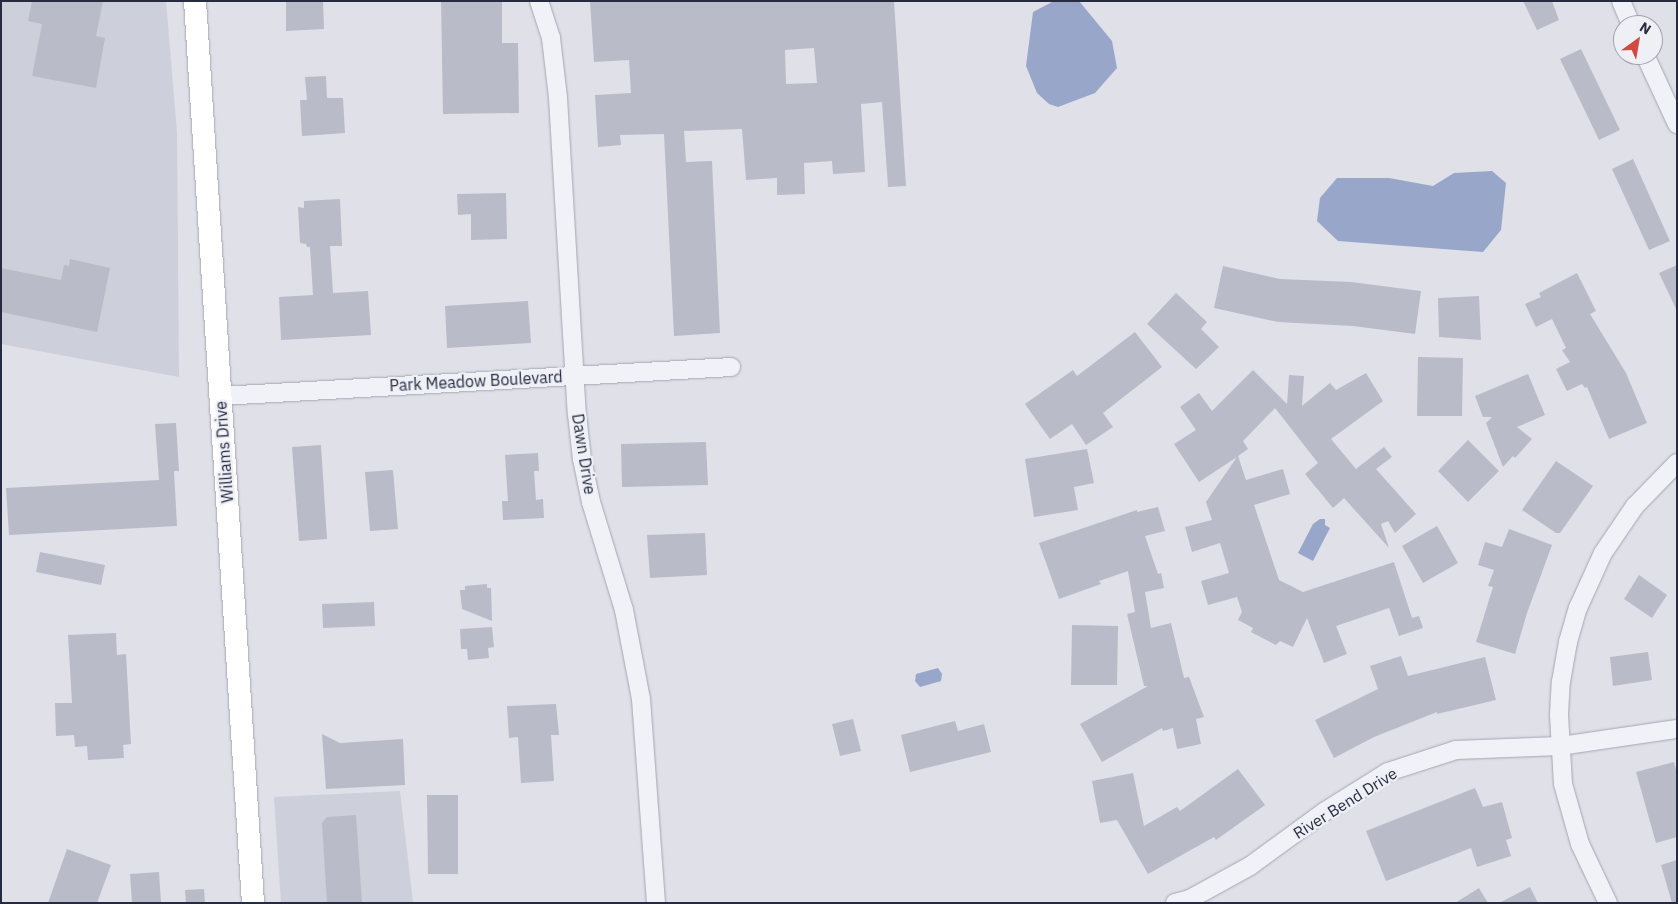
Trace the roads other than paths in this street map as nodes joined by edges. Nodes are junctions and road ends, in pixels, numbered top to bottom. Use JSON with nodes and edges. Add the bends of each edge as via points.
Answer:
{"nodes":[{"id":1,"x":195,"y":1,"type":"edge"},
{"id":2,"x":539,"y":1,"type":"edge"},
{"id":3,"x":1621,"y":1,"type":"edge"},
{"id":4,"x":1627,"y":15,"type":"edge"},
{"id":5,"x":1650,"y":65,"type":"edge"},
{"id":6,"x":1677,"y":124,"type":"edge"},
{"id":7,"x":731,"y":367,"type":"dead end"},
{"id":8,"x":576,"y":375,"type":"junction"},
{"id":9,"x":221,"y":396,"type":"junction"},
{"id":10,"x":1677,"y":463,"type":"edge"},
{"id":11,"x":1677,"y":729,"type":"edge"},
{"id":12,"x":1560,"y":746,"type":"junction"},
{"id":13,"x":253,"y":903,"type":"edge"},
{"id":14,"x":656,"y":903,"type":"edge"},
{"id":15,"x":1175,"y":903,"type":"edge"},
{"id":16,"x":1608,"y":903,"type":"edge"}],
"edges":[{"from":1,"to":9,"type":"main road","name":"Williams Drive"},
{"from":2,"to":8,"type":"street","name":"Dawn Drive","via":[[550,38],[558,98]]},
{"from":3,"to":4,"type":"street"},
{"from":5,"to":6,"type":"street"},
{"from":7,"to":8,"type":"street","name":"Park Meadow Boulevard"},
{"from":8,"to":9,"type":"street","name":"Park Meadow Boulevard"},
{"from":8,"to":14,"type":"street","name":"Dawn Drive","via":[[577,414],[589,493],[624,610],[641,699]]},
{"from":9,"to":13,"type":"main road","name":"Williams Drive"},
{"from":10,"to":12,"type":"street","via":[[1635,506],[1603,553],[1585,591],[1568,642],[1561,682]]},
{"from":11,"to":12,"type":"street","name":"River Bend Drive"},
{"from":12,"to":15,"type":"street","name":"River Bend Drive","via":[[1456,750],[1388,772],[1324,812],[1250,866],[1190,899]]},
{"from":12,"to":16,"type":"street","via":[[1563,784],[1571,818],[1590,869]]}]}
